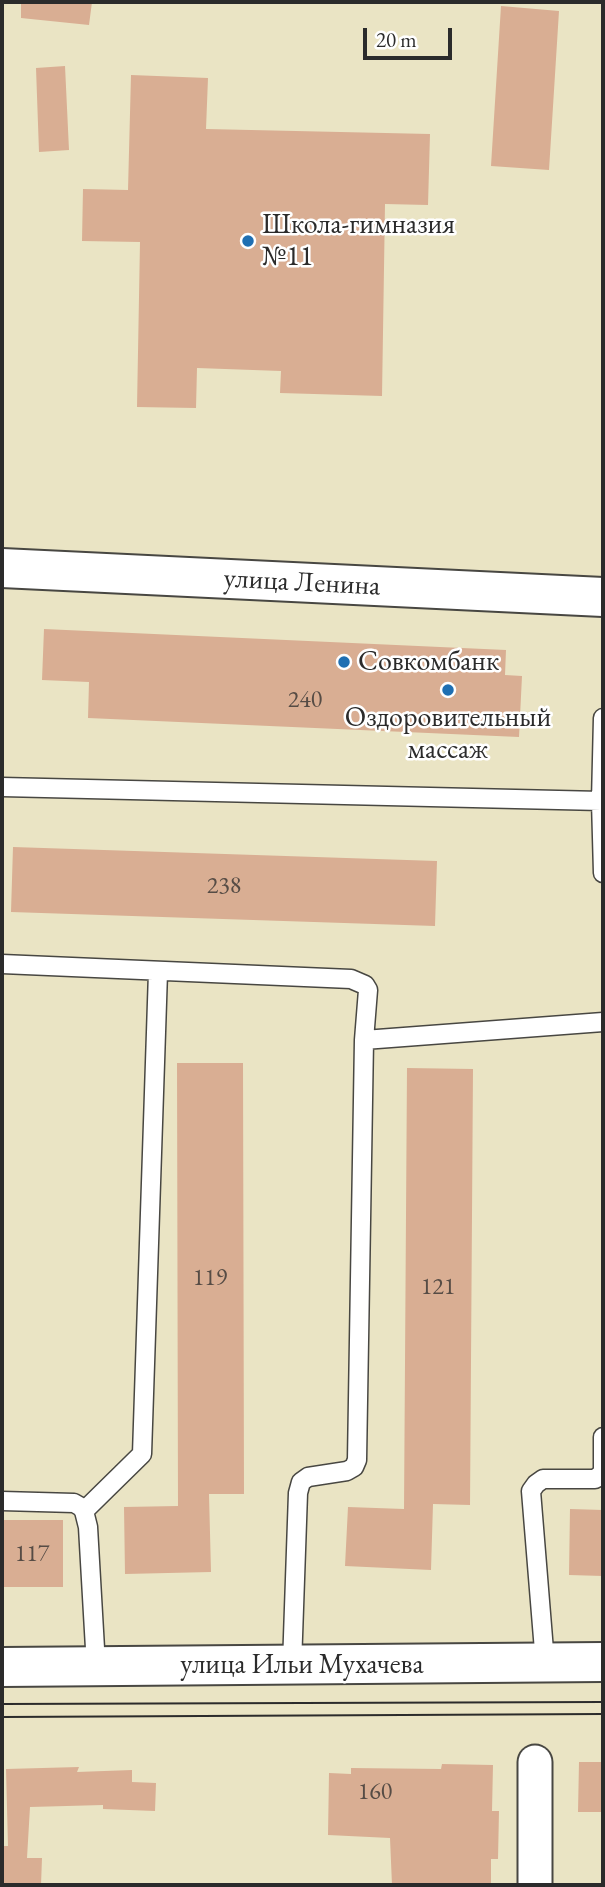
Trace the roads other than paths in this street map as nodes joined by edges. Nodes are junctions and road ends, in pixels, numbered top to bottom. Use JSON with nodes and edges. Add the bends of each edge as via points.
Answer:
{"nodes":[{"id":1,"x":2,"y":568,"type":"edge"},
{"id":2,"x":603,"y":597,"type":"edge"},
{"id":3,"x":603,"y":718,"type":"edge"},
{"id":4,"x":2,"y":787,"type":"edge"},
{"id":5,"x":601,"y":801,"type":"junction"},
{"id":6,"x":603,"y":873,"type":"edge"},
{"id":7,"x":2,"y":964,"type":"edge"},
{"id":8,"x":158,"y":972,"type":"junction"},
{"id":9,"x":603,"y":1021,"type":"edge"},
{"id":10,"x":364,"y":1040,"type":"junction"},
{"id":11,"x":603,"y":1437,"type":"edge"},
{"id":12,"x":2,"y":1501,"type":"edge"},
{"id":13,"x":84,"y":1511,"type":"junction"},
{"id":14,"x":603,"y":1662,"type":"edge"},
{"id":15,"x":545,"y":1663,"type":"junction"},
{"id":16,"x":292,"y":1665,"type":"junction"},
{"id":17,"x":96,"y":1666,"type":"junction"},
{"id":18,"x":2,"y":1667,"type":"edge"},
{"id":19,"x":534,"y":1762,"type":"dead end"},
{"id":20,"x":535,"y":1885,"type":"edge"}],
"edges":[{"from":1,"to":2,"type":"street","name":"улица Ленина"},
{"from":3,"to":5,"type":"lane"},
{"from":4,"to":5,"type":"lane"},
{"from":5,"to":6,"type":"lane"},
{"from":7,"to":8,"type":"lane"},
{"from":8,"to":10,"type":"lane","via":[[351,979],[368,990]]},
{"from":8,"to":13,"type":"lane","via":[[142,1454]]},
{"from":9,"to":10,"type":"lane"},
{"from":10,"to":16,"type":"lane","via":[[357,1460],[347,1471],[301,1482]]},
{"from":11,"to":15,"type":"lane","via":[[603,1472],[599,1476],[543,1479],[531,1491]]},
{"from":12,"to":13,"type":"lane","via":[[74,1503]]},
{"from":13,"to":17,"type":"lane"},
{"from":14,"to":15,"type":"street","name":"улица Ильи Мухачева"},
{"from":15,"to":16,"type":"street","name":"улица Ильи Мухачева"},
{"from":16,"to":17,"type":"street","name":"улица Ильи Мухачева"},
{"from":17,"to":18,"type":"street","name":"улица Ильи Мухачева"},
{"from":19,"to":20,"type":"street"}]}
